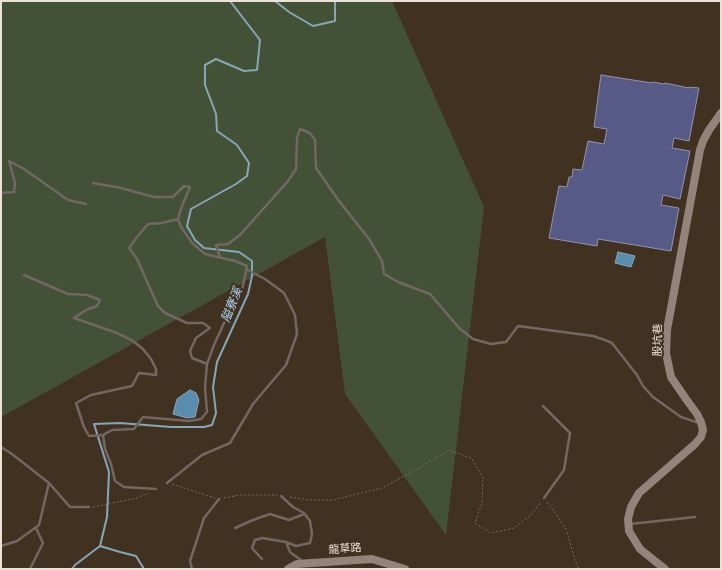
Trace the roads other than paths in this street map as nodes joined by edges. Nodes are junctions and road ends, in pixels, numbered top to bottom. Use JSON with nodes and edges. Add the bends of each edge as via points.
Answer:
{"nodes":[{"id":1,"x":721,"y":113,"type":"edge"},
{"id":2,"x":93,"y":183,"type":"dead end"},
{"id":3,"x":1,"y":193,"type":"edge"},
{"id":4,"x":86,"y":204,"type":"dead end"},
{"id":5,"x":178,"y":219,"type":"junction"},
{"id":6,"x":220,"y":257,"type":"junction"},
{"id":7,"x":246,"y":269,"type":"junction"},
{"id":8,"x":24,"y":275,"type":"dead end"},
{"id":9,"x":207,"y":364,"type":"junction"},
{"id":10,"x":543,"y":406,"type":"dead end"},
{"id":11,"x":702,"y":424,"type":"junction"},
{"id":12,"x":102,"y":435,"type":"junction"},
{"id":13,"x":1,"y":447,"type":"edge"},
{"id":14,"x":49,"y":483,"type":"junction"},
{"id":15,"x":167,"y":483,"type":"road end"},
{"id":16,"x":156,"y":489,"type":"road end"},
{"id":17,"x":281,"y":496,"type":"road end"},
{"id":18,"x":544,"y":498,"type":"road end"},
{"id":19,"x":219,"y":499,"type":"road end"},
{"id":20,"x":89,"y":508,"type":"road end"},
{"id":21,"x":304,"y":513,"type":"junction"},
{"id":22,"x":695,"y":517,"type":"dead end"},
{"id":23,"x":628,"y":524,"type":"junction"},
{"id":24,"x":36,"y":528,"type":"junction"},
{"id":25,"x":234,"y":528,"type":"dead end"},
{"id":26,"x":286,"y":542,"type":"junction"},
{"id":27,"x":1,"y":546,"type":"edge"},
{"id":28,"x":262,"y":559,"type":"dead end"},
{"id":29,"x":301,"y":564,"type":"junction"},
{"id":30,"x":30,"y":569,"type":"edge"},
{"id":31,"x":192,"y":569,"type":"edge"},
{"id":32,"x":288,"y":569,"type":"edge"},
{"id":33,"x":405,"y":569,"type":"edge"},
{"id":34,"x":665,"y":569,"type":"edge"}],
"edges":[{"from":1,"to":11,"type":"street","name":"股坑巷","via":[[709,130],[700,150],[667,330],[666,353],[671,377]]},
{"from":2,"to":5,"type":"lane","via":[[154,197],[173,197],[184,186],[190,188]]},
{"from":3,"to":4,"type":"lane","via":[[14,192],[15,183],[9,161],[68,200]]},
{"from":5,"to":6,"type":"lane","via":[[192,242],[204,254]]},
{"from":5,"to":9,"type":"lane","via":[[148,224],[129,248],[137,259],[158,306],[165,313],[187,323],[203,323],[210,328],[196,338],[190,351],[192,358]]},
{"from":6,"to":7,"type":"lane","via":[[247,266]]},
{"from":6,"to":11,"type":"lane","via":[[216,244],[228,244],[240,235],[296,169],[297,138],[300,129],[310,133],[314,140],[316,168],[369,239],[382,261],[384,274],[430,294],[472,339],[491,344],[506,342],[518,326],[605,340],[612,343],[653,397],[681,417]]},
{"from":7,"to":9,"type":"lane","via":[[242,290],[214,344]]},
{"from":7,"to":15,"type":"lane","via":[[284,293],[295,315],[296,334],[286,365],[253,404],[230,443],[202,455]]},
{"from":8,"to":12,"type":"lane","via":[[68,294],[87,295],[100,300],[97,306],[74,318],[133,341],[147,354],[156,369],[156,375],[139,373],[132,386],[91,395],[76,403],[89,436]]},
{"from":9,"to":12,"type":"lane","via":[[204,387],[207,412],[201,419],[188,421],[142,417],[134,429],[112,430]]},
{"from":10,"to":18,"type":"lane","via":[[570,433],[564,470]]},
{"from":11,"to":23,"type":"street","via":[[701,437],[639,493],[631,507]]},
{"from":12,"to":16,"type":"lane","via":[[115,481],[124,487]]},
{"from":13,"to":14,"type":"lane"},
{"from":14,"to":20,"type":"lane","via":[[70,507]]},
{"from":14,"to":24,"type":"lane","via":[[39,525]]},
{"from":17,"to":21,"type":"lane"},
{"from":19,"to":31,"type":"lane","via":[[204,518],[190,561]]},
{"from":21,"to":25,"type":"lane","via":[[289,520],[270,514]]},
{"from":21,"to":26,"type":"lane","via":[[310,521],[310,542],[296,546]]},
{"from":22,"to":23,"type":"lane"},
{"from":23,"to":34,"type":"street","via":[[629,531],[640,549]]},
{"from":24,"to":27,"type":"lane","via":[[17,541]]},
{"from":24,"to":30,"type":"lane","via":[[43,543]]},
{"from":26,"to":28,"type":"lane","via":[[262,538],[255,540],[252,548]]},
{"from":26,"to":29,"type":"lane","via":[[290,552]]},
{"from":29,"to":32,"type":"street","name":"龍草路"},
{"from":29,"to":33,"type":"street","name":"龍草路","via":[[372,559]]}]}
